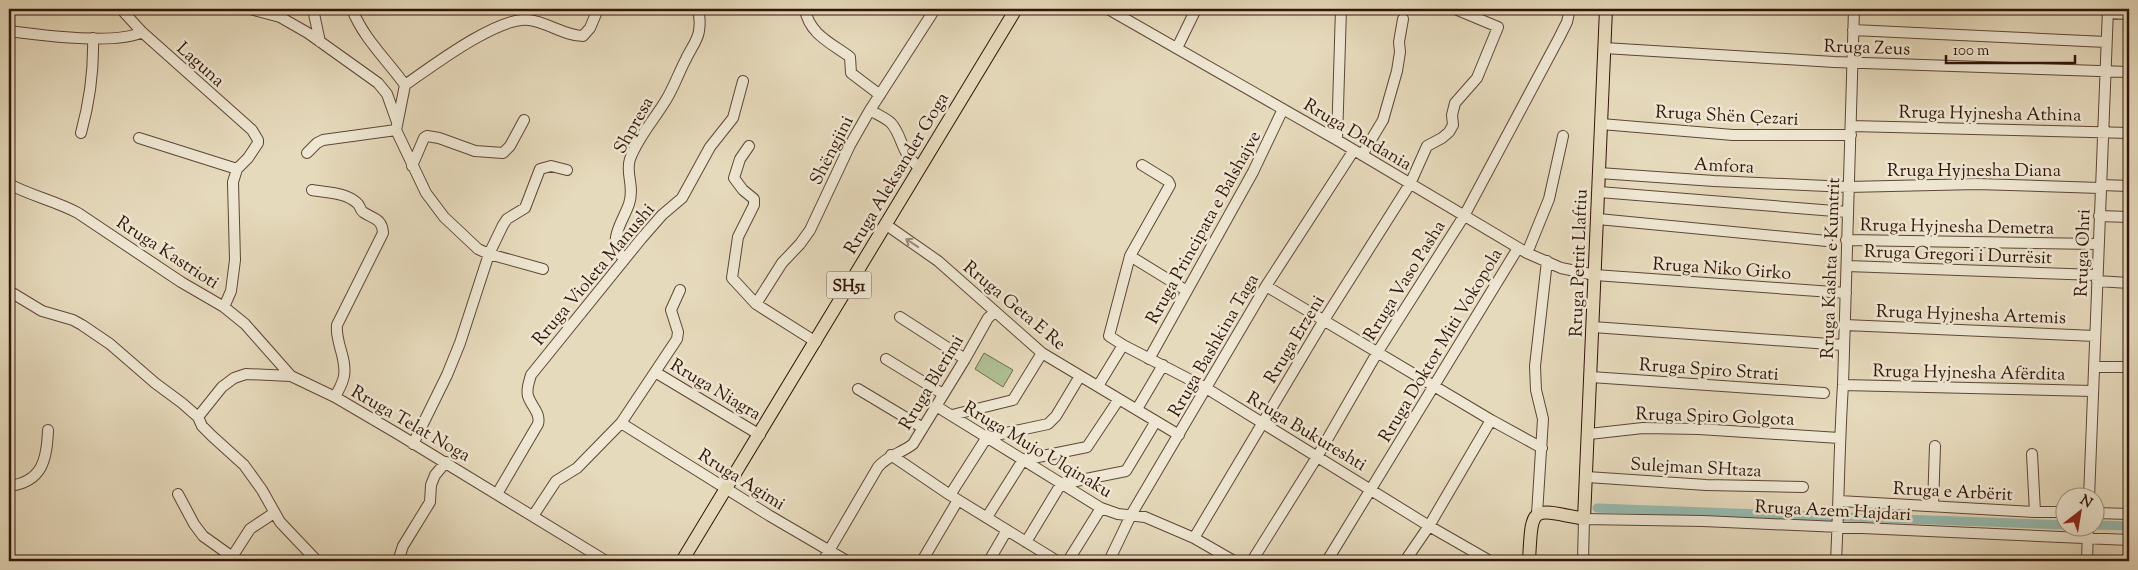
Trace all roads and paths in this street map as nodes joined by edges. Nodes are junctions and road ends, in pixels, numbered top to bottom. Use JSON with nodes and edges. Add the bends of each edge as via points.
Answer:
{"nodes":[{"id":1,"x":121,"y":9,"type":"edge"},
{"id":2,"x":250,"y":9,"type":"edge"},
{"id":3,"x":313,"y":9,"type":"edge"},
{"id":4,"x":352,"y":9,"type":"edge"},
{"id":5,"x":598,"y":9,"type":"edge"},
{"id":6,"x":697,"y":9,"type":"edge"},
{"id":7,"x":805,"y":9,"type":"edge"},
{"id":8,"x":935,"y":9,"type":"edge"},
{"id":9,"x":1016,"y":9,"type":"edge"},
{"id":10,"x":1108,"y":9,"type":"edge"},
{"id":11,"x":1196,"y":9,"type":"edge"},
{"id":12,"x":1341,"y":9,"type":"edge"},
{"id":13,"x":1454,"y":9,"type":"edge"},
{"id":14,"x":1570,"y":9,"type":"edge"},
{"id":15,"x":1606,"y":9,"type":"edge"},
{"id":16,"x":1854,"y":9,"type":"edge"},
{"id":17,"x":2108,"y":11,"type":"edge"},
{"id":18,"x":2129,"y":14,"type":"edge"},
{"id":19,"x":1403,"y":19,"type":"dead end"},
{"id":20,"x":1853,"y":30,"type":"junction"},
{"id":21,"x":9,"y":32,"type":"edge"},
{"id":22,"x":142,"y":32,"type":"junction"},
{"id":23,"x":93,"y":38,"type":"junction"},
{"id":24,"x":320,"y":42,"type":"junction"},
{"id":25,"x":2106,"y":42,"type":"junction"},
{"id":26,"x":1177,"y":48,"type":"junction"},
{"id":27,"x":1604,"y":48,"type":"junction"},
{"id":28,"x":1852,"y":62,"type":"junction"},
{"id":29,"x":2105,"y":71,"type":"junction"},
{"id":30,"x":2129,"y":72,"type":"edge"},
{"id":31,"x":743,"y":81,"type":"dead end"},
{"id":32,"x":405,"y":85,"type":"junction"},
{"id":33,"x":880,"y":95,"type":"junction"},
{"id":34,"x":1283,"y":109,"type":"junction"},
{"id":35,"x":870,"y":110,"type":"junction"},
{"id":36,"x":524,"y":120,"type":"dead end"},
{"id":37,"x":1601,"y":124,"type":"junction"},
{"id":38,"x":396,"y":126,"type":"junction"},
{"id":39,"x":1851,"y":131,"type":"junction"},
{"id":40,"x":2102,"y":132,"type":"junction"},
{"id":41,"x":81,"y":133,"type":"dead end"},
{"id":42,"x":2129,"y":133,"type":"edge"},
{"id":43,"x":1563,"y":136,"type":"dead end"},
{"id":44,"x":139,"y":138,"type":"dead end"},
{"id":45,"x":1337,"y":140,"type":"junction"},
{"id":46,"x":749,"y":146,"type":"dead end"},
{"id":47,"x":307,"y":153,"type":"dead end"},
{"id":48,"x":1358,"y":153,"type":"junction"},
{"id":49,"x":1142,"y":165,"type":"dead end"},
{"id":50,"x":412,"y":166,"type":"junction"},
{"id":51,"x":919,"y":166,"type":"junction"},
{"id":52,"x":237,"y":169,"type":"junction"},
{"id":53,"x":567,"y":170,"type":"dead end"},
{"id":54,"x":1599,"y":173,"type":"junction"},
{"id":55,"x":9,"y":184,"type":"edge"},
{"id":56,"x":1410,"y":184,"type":"junction"},
{"id":57,"x":2129,"y":186,"type":"edge"},
{"id":58,"x":1848,"y":187,"type":"junction"},
{"id":59,"x":2100,"y":187,"type":"junction"},
{"id":60,"x":312,"y":190,"type":"dead end"},
{"id":61,"x":1599,"y":192,"type":"junction"},
{"id":62,"x":1847,"y":212,"type":"junction"},
{"id":63,"x":1464,"y":216,"type":"junction"},
{"id":64,"x":2099,"y":216,"type":"junction"},
{"id":65,"x":2129,"y":217,"type":"edge"},
{"id":66,"x":1598,"y":219,"type":"junction"},
{"id":67,"x":885,"y":224,"type":"junction"},
{"id":68,"x":1846,"y":240,"type":"junction"},
{"id":69,"x":1827,"y":242,"type":"dead end"},
{"id":70,"x":2098,"y":244,"type":"junction"},
{"id":71,"x":1522,"y":250,"type":"junction"},
{"id":72,"x":489,"y":254,"type":"junction"},
{"id":73,"x":1130,"y":256,"type":"junction"},
{"id":74,"x":624,"y":259,"type":"junction"},
{"id":75,"x":1547,"y":262,"type":"junction"},
{"id":76,"x":1847,"y":266,"type":"junction"},
{"id":77,"x":543,"y":269,"type":"dead end"},
{"id":78,"x":1595,"y":275,"type":"junction"},
{"id":79,"x":2097,"y":278,"type":"junction"},
{"id":80,"x":2129,"y":283,"type":"edge"},
{"id":81,"x":1266,"y":286,"type":"junction"},
{"id":82,"x":680,"y":290,"type":"dead end"},
{"id":83,"x":1187,"y":290,"type":"junction"},
{"id":84,"x":9,"y":291,"type":"edge"},
{"id":85,"x":1846,"y":293,"type":"junction"},
{"id":86,"x":756,"y":304,"type":"junction"},
{"id":87,"x":224,"y":307,"type":"junction"},
{"id":88,"x":995,"y":312,"type":"junction"},
{"id":89,"x":900,"y":317,"type":"dead end"},
{"id":90,"x":1324,"y":320,"type":"junction"},
{"id":91,"x":1845,"y":325,"type":"junction"},
{"id":92,"x":1593,"y":327,"type":"junction"},
{"id":93,"x":2095,"y":336,"type":"junction"},
{"id":94,"x":816,"y":342,"type":"junction"},
{"id":95,"x":1123,"y":346,"type":"junction"},
{"id":96,"x":1843,"y":346,"type":"junction"},
{"id":97,"x":1042,"y":353,"type":"junction"},
{"id":98,"x":1377,"y":353,"type":"junction"},
{"id":99,"x":966,"y":358,"type":"junction"},
{"id":100,"x":886,"y":359,"type":"dead end"},
{"id":101,"x":1148,"y":359,"type":"junction"},
{"id":102,"x":1163,"y":366,"type":"junction"},
{"id":103,"x":2095,"y":367,"type":"junction"},
{"id":104,"x":2129,"y":367,"type":"edge"},
{"id":105,"x":655,"y":372,"type":"junction"},
{"id":106,"x":291,"y":376,"type":"junction"},
{"id":107,"x":1080,"y":376,"type":"junction"},
{"id":108,"x":1591,"y":377,"type":"junction"},
{"id":109,"x":1434,"y":385,"type":"junction"},
{"id":110,"x":1098,"y":386,"type":"junction"},
{"id":111,"x":1843,"y":386,"type":"junction"},
{"id":112,"x":1206,"y":388,"type":"junction"},
{"id":113,"x":858,"y":389,"type":"dead end"},
{"id":114,"x":2093,"y":391,"type":"junction"},
{"id":115,"x":1824,"y":393,"type":"dead end"},
{"id":116,"x":943,"y":394,"type":"junction"},
{"id":117,"x":334,"y":397,"type":"junction"},
{"id":118,"x":1119,"y":399,"type":"junction"},
{"id":119,"x":936,"y":406,"type":"junction"},
{"id":120,"x":1137,"y":410,"type":"junction"},
{"id":121,"x":952,"y":416,"type":"junction"},
{"id":122,"x":198,"y":417,"type":"junction"},
{"id":123,"x":1491,"y":420,"type":"junction"},
{"id":124,"x":1156,"y":421,"type":"junction"},
{"id":125,"x":621,"y":423,"type":"junction"},
{"id":126,"x":1262,"y":424,"type":"junction"},
{"id":127,"x":923,"y":428,"type":"junction"},
{"id":128,"x":48,"y":430,"type":"dead end"},
{"id":129,"x":1589,"y":434,"type":"junction"},
{"id":130,"x":760,"y":435,"type":"junction"},
{"id":131,"x":1179,"y":435,"type":"junction"},
{"id":132,"x":987,"y":437,"type":"junction"},
{"id":133,"x":1840,"y":438,"type":"junction"},
{"id":134,"x":413,"y":444,"type":"junction"},
{"id":135,"x":1934,"y":446,"type":"dead end"},
{"id":136,"x":1542,"y":448,"type":"junction"},
{"id":137,"x":2032,"y":454,"type":"dead end"},
{"id":138,"x":891,"y":455,"type":"junction"},
{"id":139,"x":1318,"y":458,"type":"junction"},
{"id":140,"x":1023,"y":460,"type":"junction"},
{"id":141,"x":446,"y":462,"type":"junction"},
{"id":142,"x":1587,"y":477,"type":"junction"},
{"id":143,"x":1061,"y":484,"type":"junction"},
{"id":144,"x":9,"y":486,"type":"edge"},
{"id":145,"x":1803,"y":487,"type":"dead end"},
{"id":146,"x":727,"y":488,"type":"junction"},
{"id":147,"x":2089,"y":488,"type":"edge"},
{"id":148,"x":1371,"y":489,"type":"junction"},
{"id":149,"x":178,"y":494,"type":"dead end"},
{"id":150,"x":497,"y":494,"type":"junction"},
{"id":151,"x":954,"y":497,"type":"junction"},
{"id":152,"x":1839,"y":505,"type":"junction"},
{"id":153,"x":1933,"y":506,"type":"junction"},
{"id":154,"x":1101,"y":508,"type":"junction"},
{"id":155,"x":2035,"y":512,"type":"junction"},
{"id":156,"x":2056,"y":512,"type":"edge"},
{"id":157,"x":274,"y":513,"type":"junction"},
{"id":158,"x":2106,"y":513,"type":"edge"},
{"id":159,"x":1537,"y":514,"type":"junction"},
{"id":160,"x":2129,"y":514,"type":"edge"},
{"id":161,"x":532,"y":516,"type":"junction"},
{"id":162,"x":1131,"y":516,"type":"junction"},
{"id":163,"x":987,"y":517,"type":"junction"},
{"id":164,"x":1584,"y":520,"type":"junction"},
{"id":165,"x":1838,"y":525,"type":"junction"},
{"id":166,"x":1429,"y":526,"type":"junction"},
{"id":167,"x":1007,"y":530,"type":"junction"},
{"id":168,"x":2056,"y":533,"type":"edge"},
{"id":169,"x":2106,"y":537,"type":"edge"},
{"id":170,"x":1194,"y":538,"type":"junction"},
{"id":171,"x":2088,"y":538,"type":"edge"},
{"id":172,"x":2129,"y":540,"type":"edge"},
{"id":173,"x":1026,"y":542,"type":"junction"},
{"id":174,"x":829,"y":550,"type":"junction"},
{"id":175,"x":1042,"y":557,"type":"edge"},
{"id":176,"x":235,"y":559,"type":"edge"},
{"id":177,"x":317,"y":561,"type":"edge"},
{"id":178,"x":398,"y":561,"type":"edge"},
{"id":179,"x":606,"y":561,"type":"edge"},
{"id":180,"x":682,"y":561,"type":"edge"},
{"id":181,"x":822,"y":561,"type":"edge"},
{"id":182,"x":847,"y":561,"type":"edge"},
{"id":183,"x":922,"y":561,"type":"edge"},
{"id":184,"x":989,"y":561,"type":"edge"},
{"id":185,"x":1057,"y":561,"type":"edge"},
{"id":186,"x":1068,"y":561,"type":"edge"},
{"id":187,"x":1108,"y":561,"type":"edge"},
{"id":188,"x":1234,"y":561,"type":"edge"},
{"id":189,"x":1252,"y":561,"type":"edge"},
{"id":190,"x":1327,"y":561,"type":"edge"},
{"id":191,"x":1405,"y":561,"type":"edge"},
{"id":192,"x":1489,"y":561,"type":"edge"},
{"id":193,"x":1529,"y":561,"type":"edge"},
{"id":194,"x":1584,"y":561,"type":"edge"},
{"id":195,"x":1836,"y":561,"type":"edge"},
{"id":196,"x":2087,"y":561,"type":"edge"}],
"edges":[{"from":1,"to":22,"type":"street","name":"Laguna"},
{"from":2,"to":24,"type":"street","via":[[280,18]]},
{"from":3,"to":24,"type":"street"},
{"from":4,"to":32,"type":"street","via":[[369,39]]},
{"from":5,"to":32,"type":"street","via":[[583,36],[529,20],[514,20],[443,58]]},
{"from":6,"to":74,"type":"street","name":"Shpresa","via":[[699,33],[667,99],[629,160],[631,196],[615,239],[617,252]]},
{"from":7,"to":33,"type":"street","via":[[807,20],[818,34],[850,57],[851,73]]},
{"from":8,"to":33,"type":"street","name":"Shëngjini"},
{"from":9,"to":51,"type":"main road","name":"Rruga Aleksander Goga","number":"SH51"},
{"from":10,"to":26,"type":"street","name":"Rruga Dardania"},
{"from":11,"to":26,"type":"street"},
{"from":12,"to":45,"type":"street"},
{"from":13,"to":56,"type":"street","name":"Rruga Erzeni","via":[[1498,27],[1477,78],[1455,103],[1453,125],[1442,138],[1427,146]]},
{"from":14,"to":63,"type":"street","name":"Rruga Vaso Pasha","via":[[1560,38]]},
{"from":15,"to":27,"type":"main road","name":"Rruga Petrit Llaftiu"},
{"from":16,"to":20,"type":"street","name":"Rruga Kashta e Kumtrit"},
{"from":17,"to":18,"type":"street"},
{"from":17,"to":25,"type":"street","name":"Rruga Ohri"},
{"from":19,"to":48,"type":"street","name":"Rruga Bashkina Taga","via":[[1397,71],[1383,120]]},
{"from":20,"to":25,"type":"street"},
{"from":20,"to":28,"type":"street","name":"Rruga Kashta e Kumtrit"},
{"from":21,"to":23,"type":"street"},
{"from":22,"to":23,"type":"street","via":[[128,38]]},
{"from":22,"to":52,"type":"street","name":"Laguna","via":[[252,130],[258,143]]},
{"from":23,"to":41,"type":"street","via":[[94,69]]},
{"from":24,"to":38,"type":"street","via":[[378,83],[387,94]]},
{"from":25,"to":29,"type":"street","name":"Rruga Ohri"},
{"from":26,"to":34,"type":"street","name":"Rruga Dardania"},
{"from":27,"to":28,"type":"street","name":"Rruga Zeus"},
{"from":27,"to":37,"type":"main road","name":"Rruga Petrit Llaftiu"},
{"from":28,"to":29,"type":"street","name":"Rruga Zeus"},
{"from":28,"to":39,"type":"street","name":"Rruga Kashta e Kumtrit"},
{"from":29,"to":30,"type":"street","name":"Rruga Zeus"},
{"from":29,"to":40,"type":"street","name":"Rruga Ohri"},
{"from":31,"to":74,"type":"street","name":"Rruga Violeta Manushi","via":[[733,118],[710,147],[682,198],[662,215]]},
{"from":32,"to":38,"type":"street"},
{"from":33,"to":35,"type":"street","name":"Shëngjini"},
{"from":34,"to":45,"type":"street","name":"Rruga Dardania"},
{"from":34,"to":83,"type":"street","name":"Rruga Principata e Balshajve","via":[[1253,172]]},
{"from":35,"to":51,"type":"street","via":[[891,123],[903,148]]},
{"from":35,"to":86,"type":"street","name":"Shëngjini","via":[[810,230],[782,262]]},
{"from":36,"to":50,"type":"street","via":[[503,153],[475,151],[427,136]]},
{"from":37,"to":39,"type":"street","name":"Rruga Shën Çezari","via":[[1733,135]]},
{"from":37,"to":54,"type":"main road","name":"Rruga Petrit Llaftiu"},
{"from":38,"to":47,"type":"street","via":[[323,140]]},
{"from":38,"to":50,"type":"street"},
{"from":39,"to":40,"type":"street","name":"Rruga Hyjnesha Athina"},
{"from":39,"to":58,"type":"street","name":"Rruga Kashta e Kumtrit"},
{"from":40,"to":42,"type":"street","name":"Rruga Hyjnesha Athina"},
{"from":40,"to":59,"type":"street","name":"Rruga Ohri"},
{"from":43,"to":71,"type":"street","name":"Rruga Doktor Miti Vokopola","via":[[1549,199]]},
{"from":44,"to":52,"type":"street"},
{"from":45,"to":48,"type":"street","name":"Rruga Dardania"},
{"from":46,"to":86,"type":"street","via":[[734,178],[754,199],[754,205],[738,236],[732,278]]},
{"from":48,"to":56,"type":"street","name":"Rruga Dardania"},
{"from":48,"to":81,"type":"street","name":"Rruga Bashkina Taga"},
{"from":49,"to":73,"type":"street","via":[[1170,185]]},
{"from":50,"to":72,"type":"street","via":[[426,194],[444,217],[478,249]]},
{"from":51,"to":67,"type":"main road","name":"Rruga Aleksander Goga","number":"SH51"},
{"from":52,"to":87,"type":"street","via":[[233,182],[235,260],[231,291]]},
{"from":53,"to":72,"type":"street","via":[[551,166],[540,169],[525,208],[507,219]]},
{"from":54,"to":58,"type":"street","name":"Amfora"},
{"from":54,"to":61,"type":"main road","name":"Rruga Petrit Llaftiu"},
{"from":55,"to":87,"type":"street","name":"Rruga Kastrioti","via":[[78,213]]},
{"from":56,"to":63,"type":"street","name":"Rruga Dardania"},
{"from":56,"to":90,"type":"street","name":"Rruga Erzeni"},
{"from":57,"to":59,"type":"street","name":"Rruga Hyjnesha Diana"},
{"from":58,"to":59,"type":"street","name":"Rruga Hyjnesha Diana","via":[[1977,184]]},
{"from":58,"to":62,"type":"street","name":"Rruga Kashta e Kumtrit"},
{"from":59,"to":64,"type":"street","name":"Rruga Ohri"},
{"from":60,"to":117,"type":"street","via":[[346,196],[362,211],[379,220],[383,233],[337,325],[344,377]]},
{"from":61,"to":62,"type":"street"},
{"from":61,"to":66,"type":"main road","name":"Rruga Petrit Llaftiu"},
{"from":62,"to":68,"type":"street","name":"Rruga Kashta e Kumtrit"},
{"from":63,"to":71,"type":"street","name":"Rruga Dardania"},
{"from":63,"to":98,"type":"street","name":"Rruga Vaso Pasha"},
{"from":64,"to":65,"type":"street"},
{"from":64,"to":70,"type":"street","name":"Rruga Ohri"},
{"from":66,"to":69,"type":"street"},
{"from":66,"to":78,"type":"main road","name":"Rruga Petrit Llaftiu"},
{"from":88,"to":67,"type":"street","name":"Rruga Geta E Re","one_way":true,"via":[[938,261]]},
{"from":67,"to":94,"type":"main road","name":"Rruga Aleksander Goga","number":"SH51"},
{"from":68,"to":70,"type":"street","name":"Rruga Hyjnesha Demetra"},
{"from":68,"to":76,"type":"street","name":"Rruga Kashta e Kumtrit"},
{"from":70,"to":79,"type":"street","name":"Rruga Ohri"},
{"from":71,"to":75,"type":"street","name":"Rruga Dardania"},
{"from":71,"to":109,"type":"street","name":"Rruga Doktor Miti Vokopola"},
{"from":72,"to":77,"type":"street"},
{"from":72,"to":134,"type":"street","via":[[450,367]]},
{"from":73,"to":83,"type":"street"},
{"from":73,"to":95,"type":"street","name":"Rruga Bukureshti","via":[[1109,332]]},
{"from":74,"to":150,"type":"street","name":"Rruga Violeta Manushi","via":[[531,375],[527,390],[538,415],[538,424]]},
{"from":75,"to":78,"type":"street","name":"Rruga Dardania"},
{"from":75,"to":136,"type":"street","via":[[1535,366],[1536,390],[1544,419]]},
{"from":76,"to":79,"type":"street","name":"Rruga Gregori i Durrësit"},
{"from":76,"to":85,"type":"street","name":"Rruga Kashta e Kumtrit"},
{"from":78,"to":85,"type":"street","name":"Rruga Niko Girko"},
{"from":78,"to":92,"type":"main road","name":"Rruga Petrit Llaftiu"},
{"from":79,"to":80,"type":"street","name":"Rruga Gregori i Durrësit"},
{"from":79,"to":93,"type":"street","name":"Rruga Ohri"},
{"from":81,"to":90,"type":"street"},
{"from":81,"to":112,"type":"street","name":"Rruga Bashkina Taga"},
{"from":82,"to":105,"type":"street","via":[[671,310],[677,339]]},
{"from":83,"to":101,"type":"street","name":"Rruga Principata e Balshajve"},
{"from":84,"to":122,"type":"street","via":[[42,312],[82,325],[110,344]]},
{"from":85,"to":91,"type":"street","name":"Rruga Kashta e Kumtrit"},
{"from":86,"to":94,"type":"street"},
{"from":87,"to":106,"type":"street","name":"Rruga Kastrioti","via":[[245,324]]},
{"from":88,"to":97,"type":"street","name":"Rruga Geta E Re"},
{"from":88,"to":99,"type":"street","name":"Rruga Blerimi","via":[[988,318]]},
{"from":89,"to":99,"type":"street"},
{"from":90,"to":98,"type":"street"},
{"from":90,"to":126,"type":"street","name":"Rruga Erzeni"},
{"from":91,"to":93,"type":"street","name":"Rruga Hyjnesha Artemis"},
{"from":91,"to":96,"type":"street","name":"Rruga Kashta e Kumtrit"},
{"from":92,"to":96,"type":"street"},
{"from":92,"to":108,"type":"main road","name":"Rruga Petrit Llaftiu"},
{"from":93,"to":103,"type":"street","name":"Rruga Ohri"},
{"from":94,"to":130,"type":"main road","name":"Rruga Aleksander Goga","number":"SH51"},
{"from":95,"to":101,"type":"street","name":"Rruga Bukureshti"},
{"from":95,"to":110,"type":"street"},
{"from":96,"to":111,"type":"street","name":"Rruga Kashta e Kumtrit"},
{"from":97,"to":107,"type":"street","name":"Rruga Geta E Re"},
{"from":97,"to":121,"type":"street","via":[[1013,400]]},
{"from":98,"to":109,"type":"street"},
{"from":98,"to":139,"type":"street","name":"Rruga Vaso Pasha"},
{"from":99,"to":116,"type":"street","name":"Rruga Blerimi"},
{"from":100,"to":116,"type":"street"},
{"from":101,"to":102,"type":"street","name":"Rruga Bukureshti"},
{"from":102,"to":112,"type":"street","name":"Rruga Bukureshti"},
{"from":102,"to":120,"type":"street"},
{"from":103,"to":104,"type":"street"},
{"from":103,"to":114,"type":"street","name":"Rruga Ohri"},
{"from":105,"to":125,"type":"street"},
{"from":105,"to":130,"type":"street","name":"Rruga Niagra"},
{"from":106,"to":117,"type":"street","name":"Rruga Telat Noga"},
{"from":106,"to":122,"type":"street","name":"Rruga Telat Noga","via":[[246,374],[234,378],[222,387]]},
{"from":107,"to":110,"type":"street","name":"Rruga Geta E Re"},
{"from":107,"to":132,"type":"street","via":[[1048,424]]},
{"from":108,"to":115,"type":"street","name":"Rruga Spiro Strati"},
{"from":108,"to":129,"type":"main road","name":"Rruga Petrit Llaftiu"},
{"from":109,"to":123,"type":"street"},
{"from":109,"to":148,"type":"street","name":"Rruga Doktor Miti Vokopola"},
{"from":110,"to":118,"type":"street","name":"Rruga Geta E Re"},
{"from":111,"to":114,"type":"street","name":"Rruga Hyjnesha Afërdita"},
{"from":111,"to":133,"type":"street","name":"Rruga Kashta e Kumtrit"},
{"from":112,"to":126,"type":"street","name":"Rruga Bukureshti"},
{"from":112,"to":131,"type":"street","name":"Rruga Bashkina Taga"},
{"from":113,"to":127,"type":"street"},
{"from":114,"to":147,"type":"street","name":"Rruga Ohri"},
{"from":116,"to":119,"type":"street","name":"Rruga Blerimi"},
{"from":117,"to":134,"type":"street","name":"Rruga Telat Noga"},
{"from":118,"to":120,"type":"street","name":"Rruga Geta E Re"},
{"from":118,"to":140,"type":"street","via":[[1088,448]]},
{"from":119,"to":121,"type":"street","name":"Rruga Mujo Ulqinaku"},
{"from":119,"to":127,"type":"street","name":"Rruga Blerimi"},
{"from":120,"to":124,"type":"street","name":"Rruga Geta E Re"},
{"from":121,"to":132,"type":"street","name":"Rruga Mujo Ulqinaku"},
{"from":122,"to":157,"type":"street","via":[[202,426],[244,465]]},
{"from":123,"to":136,"type":"street"},
{"from":123,"to":166,"type":"street"},
{"from":124,"to":131,"type":"street","name":"Rruga Geta E Re"},
{"from":124,"to":143,"type":"street","via":[[1126,470]]},
{"from":125,"to":146,"type":"street","name":"Rruga Agimi"},
{"from":125,"to":161,"type":"street","via":[[577,468],[556,481]]},
{"from":126,"to":139,"type":"street","name":"Rruga Bukureshti"},
{"from":126,"to":170,"type":"street","name":"Rruga Erzeni"},
{"from":127,"to":138,"type":"street","name":"Rruga Blerimi","via":[[906,450]]},
{"from":128,"to":144,"type":"street","via":[[40,472],[18,485]]},
{"from":129,"to":133,"type":"street","name":"Rruga Spiro Golgota","via":[[1643,428]]},
{"from":129,"to":142,"type":"main road","name":"Rruga Petrit Llaftiu"},
{"from":130,"to":146,"type":"main road","name":"Rruga Aleksander Goga","number":"SH51"},
{"from":131,"to":162,"type":"street","name":"Rruga Bashkina Taga"},
{"from":132,"to":140,"type":"street","name":"Rruga Mujo Ulqinaku"},
{"from":132,"to":151,"type":"street"},
{"from":133,"to":152,"type":"street","name":"Rruga Kashta e Kumtrit"},
{"from":134,"to":141,"type":"street","name":"Rruga Telat Noga"},
{"from":135,"to":153,"type":"street"},
{"from":136,"to":159,"type":"street"},
{"from":137,"to":155,"type":"street"},
{"from":138,"to":151,"type":"street"},
{"from":138,"to":174,"type":"street","name":"Rruga Blerimi","via":[[878,467]]},
{"from":139,"to":148,"type":"street","name":"Rruga Bukureshti"},
{"from":139,"to":189,"type":"street","name":"Rruga Vaso Pasha"},
{"from":140,"to":143,"type":"street","name":"Rruga Mujo Ulqinaku"},
{"from":140,"to":163,"type":"street"},
{"from":141,"to":150,"type":"street","name":"Rruga Telat Noga"},
{"from":141,"to":178,"type":"street","via":[[435,475],[430,502],[403,546]]},
{"from":142,"to":145,"type":"street","name":"Sulejman SHtaza","via":[[1706,486]]},
{"from":142,"to":164,"type":"main road","name":"Rruga Petrit Llaftiu"},
{"from":143,"to":154,"type":"street","name":"Rruga Mujo Ulqinaku"},
{"from":143,"to":173,"type":"street"},
{"from":146,"to":174,"type":"street","name":"Rruga Agimi"},
{"from":146,"to":180,"type":"main road","name":"Rruga Aleksander Goga","number":"SH51"},
{"from":148,"to":166,"type":"street","name":"Rruga Bukureshti"},
{"from":148,"to":190,"type":"street","name":"Rruga Doktor Miti Vokopola"},
{"from":149,"to":176,"type":"street","via":[[203,536]]},
{"from":150,"to":161,"type":"street","name":"Rruga Telat Noga"},
{"from":151,"to":163,"type":"street"},
{"from":151,"to":183,"type":"street"},
{"from":152,"to":153,"type":"street","name":"Rruga e Arbërit"},
{"from":152,"to":165,"type":"street","name":"Rruga Kashta e Kumtrit"},
{"from":153,"to":155,"type":"street","name":"Rruga e Arbërit"},
{"from":154,"to":162,"type":"street","name":"Rruga Mujo Ulqinaku"},
{"from":154,"to":186,"type":"street"},
{"from":155,"to":156,"type":"street","name":"Rruga e Arbërit"},
{"from":157,"to":176,"type":"street","via":[[244,536]]},
{"from":157,"to":177,"type":"street"},
{"from":158,"to":160,"type":"street"},
{"from":159,"to":164,"type":"main road","name":"Rruga Azem Hajdari","via":[[1545,511]]},
{"from":159,"to":193,"type":"main road","via":[[1532,520]]},
{"from":161,"to":179,"type":"street","name":"Rruga Telat Noga"},
{"from":162,"to":170,"type":"street","name":"Rruga Mujo Ulqinaku","via":[[1145,517]]},
{"from":162,"to":187,"type":"street","name":"Rruga Bashkina Taga"},
{"from":163,"to":167,"type":"street"},
{"from":164,"to":165,"type":"street","name":"Rruga Azem Hajdari"},
{"from":164,"to":194,"type":"street"},
{"from":165,"to":168,"type":"street","name":"Rruga Azem Hajdari"},
{"from":165,"to":195,"type":"street","name":"Rruga Kashta e Kumtrit"},
{"from":166,"to":191,"type":"street"},
{"from":166,"to":192,"type":"street","name":"Rruga Bukureshti"},
{"from":167,"to":173,"type":"street"},
{"from":167,"to":184,"type":"street"},
{"from":169,"to":172,"type":"street","name":"Rruga Azem Hajdari"},
{"from":170,"to":188,"type":"street","name":"Rruga Mujo Ulqinaku"},
{"from":171,"to":196,"type":"street"},
{"from":173,"to":175,"type":"street"},
{"from":174,"to":181,"type":"street","name":"Rruga Blerimi"},
{"from":174,"to":182,"type":"street","name":"Rruga Agimi"},
{"from":175,"to":185,"type":"street"}]}
